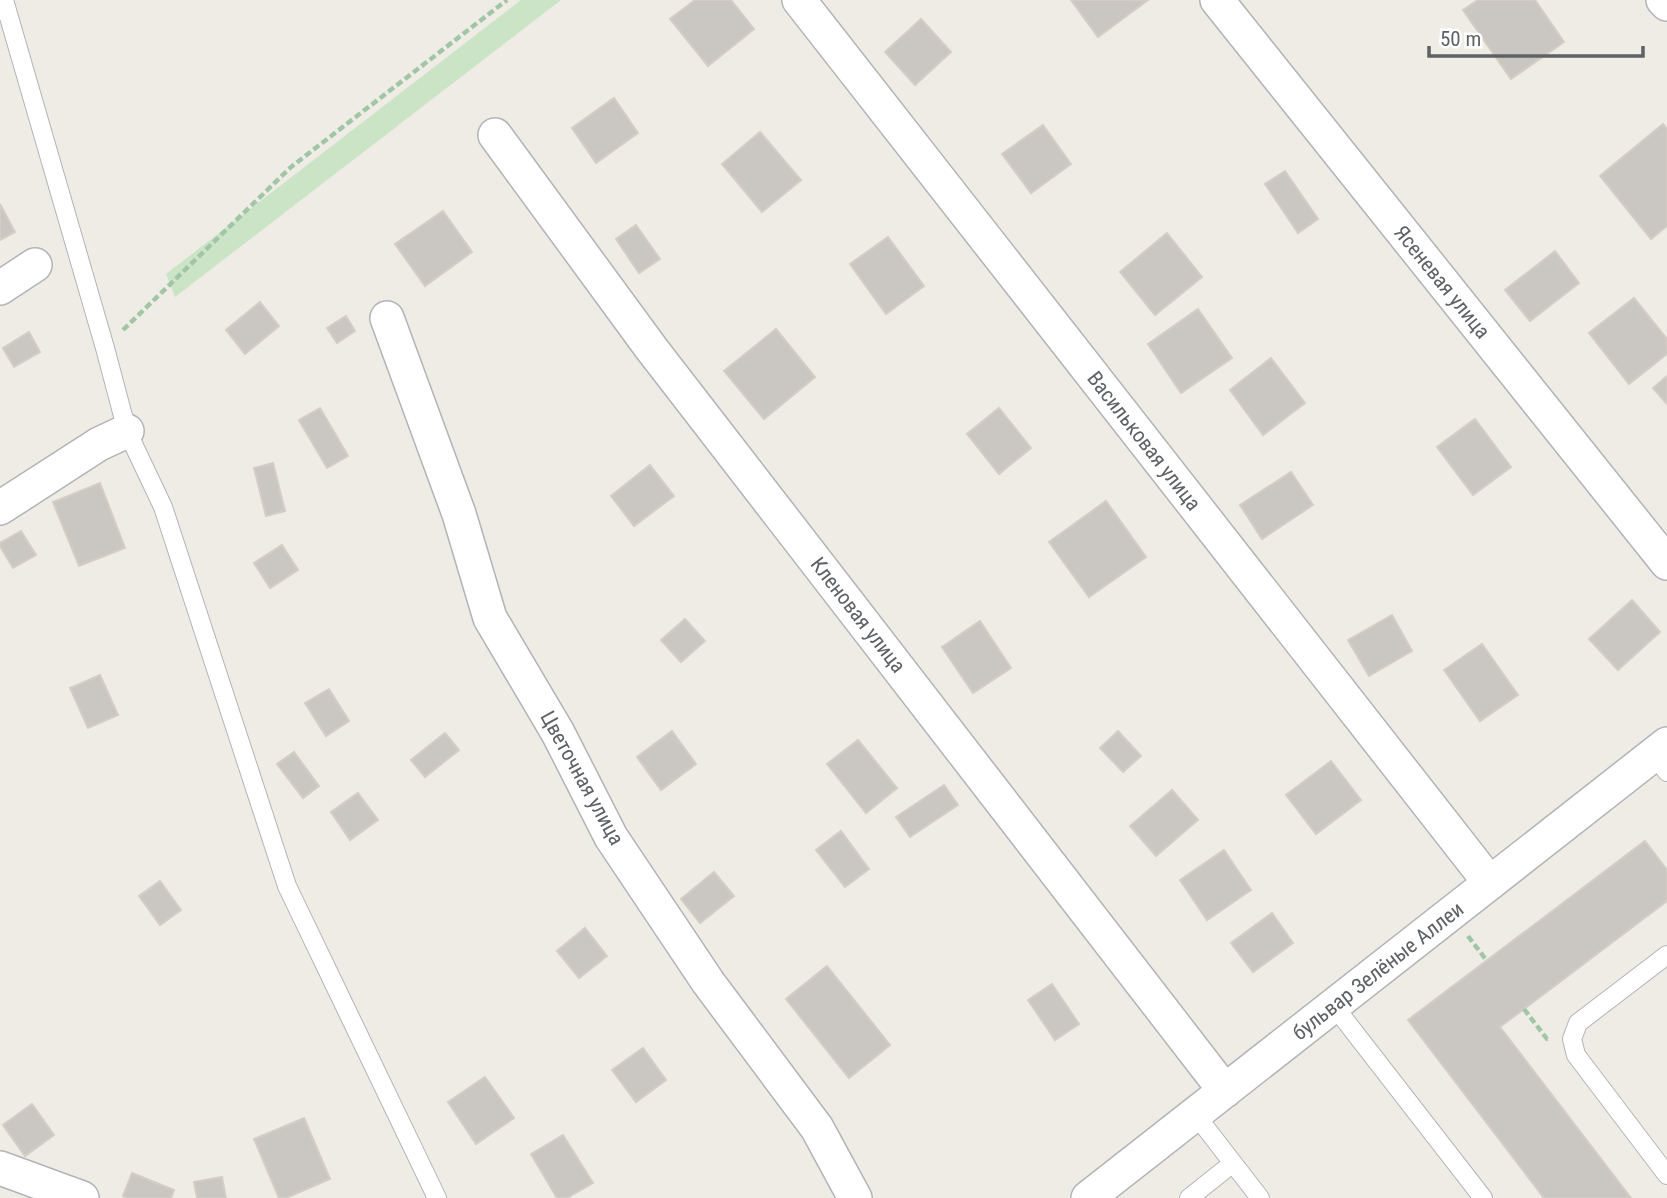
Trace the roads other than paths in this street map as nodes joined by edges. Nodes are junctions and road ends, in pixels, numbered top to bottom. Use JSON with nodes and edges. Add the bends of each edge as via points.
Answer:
{"nodes":[{"id":1,"x":4,"y":0,"type":"edge"},
{"id":2,"x":799,"y":0,"type":"edge"},
{"id":3,"x":1217,"y":0,"type":"edge"},
{"id":4,"x":1663,"y":0,"type":"edge"},
{"id":5,"x":1667,"y":4,"type":"edge"},
{"id":6,"x":495,"y":135,"type":"dead end"},
{"id":7,"x":35,"y":265,"type":"dead end"},
{"id":8,"x":0,"y":288,"type":"edge"},
{"id":9,"x":387,"y":318,"type":"dead end"},
{"id":10,"x":127,"y":431,"type":"junction"},
{"id":11,"x":0,"y":508,"type":"edge"},
{"id":12,"x":1667,"y":563,"type":"edge"},
{"id":13,"x":1663,"y":757,"type":"edge"},
{"id":14,"x":1490,"y":883,"type":"junction"},
{"id":15,"x":1667,"y":955,"type":"edge"},
{"id":16,"x":1334,"y":1006,"type":"junction"},
{"id":17,"x":1225,"y":1091,"type":"junction"},
{"id":18,"x":1195,"y":1114,"type":"junction"},
{"id":19,"x":1233,"y":1163,"type":"junction"},
{"id":20,"x":0,"y":1168,"type":"edge"},
{"id":21,"x":1667,"y":1175,"type":"edge"},
{"id":22,"x":82,"y":1198,"type":"edge"},
{"id":23,"x":437,"y":1198,"type":"edge"},
{"id":24,"x":855,"y":1198,"type":"edge"},
{"id":25,"x":1088,"y":1198,"type":"edge"},
{"id":26,"x":1189,"y":1198,"type":"edge"},
{"id":27,"x":1259,"y":1198,"type":"edge"},
{"id":28,"x":1483,"y":1198,"type":"edge"}],
"edges":[{"from":1,"to":10,"type":"lane"},
{"from":2,"to":14,"type":"street","name":"Васильковая улица"},
{"from":3,"to":12,"type":"street","name":"Ясеневая улица"},
{"from":4,"to":5,"type":"street"},
{"from":6,"to":17,"type":"street","name":"Кленовая улица","via":[[651,348]]},
{"from":7,"to":8,"type":"street"},
{"from":9,"to":24,"type":"street","name":"Цветочная улица","via":[[459,514],[491,618],[611,837],[708,982],[817,1128]]},
{"from":10,"to":11,"type":"street"},
{"from":10,"to":23,"type":"lane","via":[[163,508],[287,886]]},
{"from":13,"to":14,"type":"street","name":"бульвар Зелёные Аллеи"},
{"from":14,"to":16,"type":"street","name":"бульвар Зелёные Аллеи"},
{"from":15,"to":21,"type":"lane","via":[[1578,1023],[1572,1039],[1576,1055]]},
{"from":16,"to":17,"type":"street","name":"бульвар Зелёные Аллеи"},
{"from":16,"to":28,"type":"lane"},
{"from":17,"to":18,"type":"street","name":"бульвар Зелёные Аллеи"},
{"from":18,"to":19,"type":"lane"},
{"from":18,"to":25,"type":"street","name":"бульвар Зелёные Аллеи"},
{"from":19,"to":26,"type":"lane"},
{"from":19,"to":27,"type":"lane"},
{"from":20,"to":22,"type":"street"}]}
